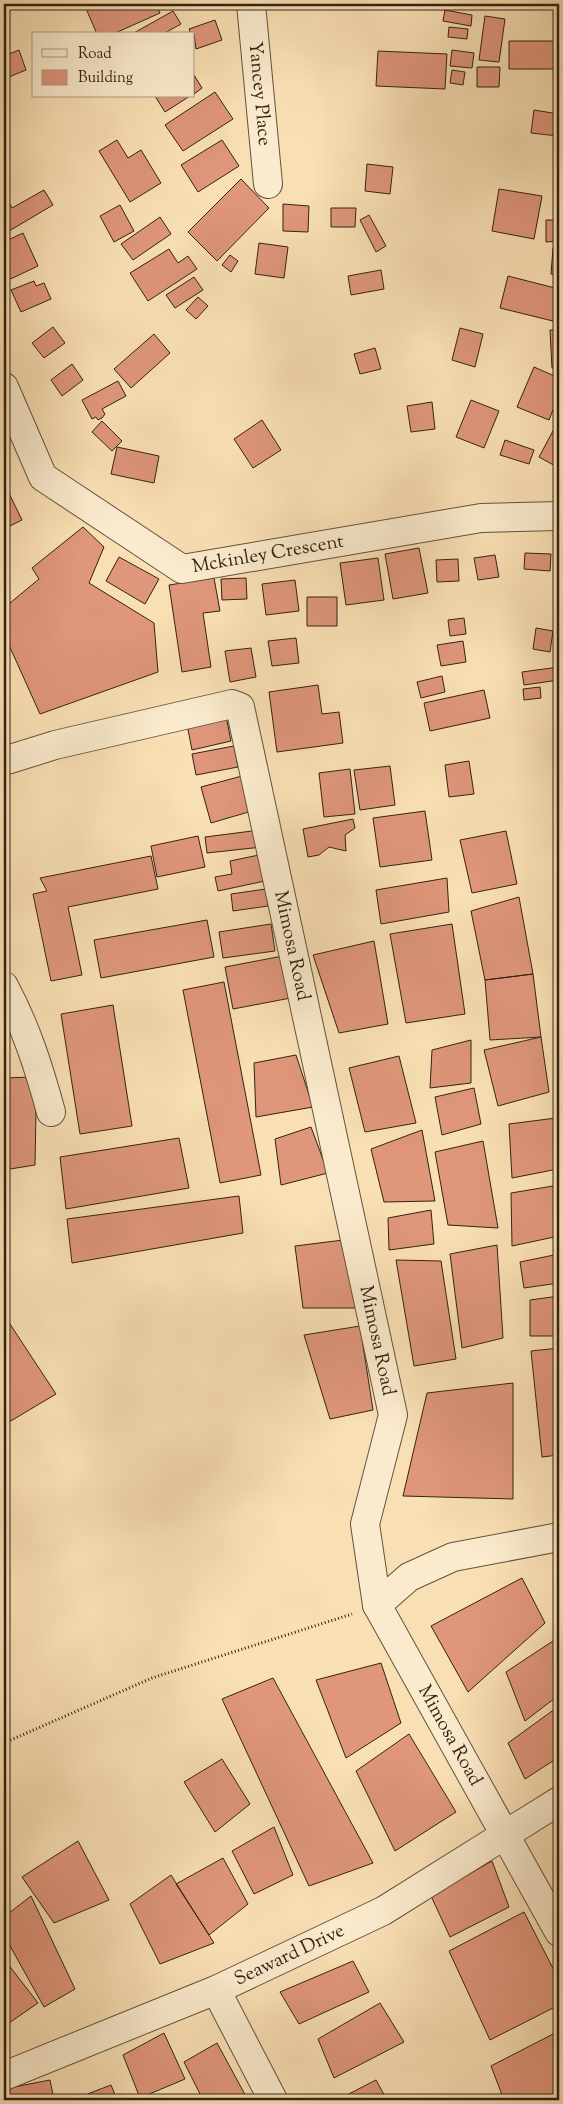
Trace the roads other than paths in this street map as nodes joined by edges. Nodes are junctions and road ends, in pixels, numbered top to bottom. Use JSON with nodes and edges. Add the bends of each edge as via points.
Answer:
{"nodes":[{"id":1,"x":251,"y":4,"type":"edge"},
{"id":2,"x":268,"y":184,"type":"dead end"},
{"id":3,"x":4,"y":387,"type":"edge"},
{"id":4,"x":559,"y":516,"type":"edge"},
{"id":5,"x":4,"y":760,"type":"edge"},
{"id":6,"x":4,"y":986,"type":"edge"},
{"id":7,"x":51,"y":1112,"type":"dead end"},
{"id":8,"x":559,"y":1538,"type":"edge"},
{"id":9,"x":377,"y":1605,"type":"junction"},
{"id":10,"x":559,"y":1801,"type":"edge"},
{"id":11,"x":504,"y":1834,"type":"junction"},
{"id":12,"x":559,"y":1932,"type":"edge"},
{"id":13,"x":216,"y":1990,"type":"junction"},
{"id":14,"x":4,"y":2076,"type":"edge"},
{"id":15,"x":273,"y":2100,"type":"edge"}],
"edges":[{"from":1,"to":2,"type":"street","name":"Yancey Place"},
{"from":3,"to":4,"type":"street","name":"Mckinley Crescent","via":[[43,477],[182,569],[481,518]]},
{"from":5,"to":9,"type":"street","name":"Mimosa Road","via":[[55,744],[232,704],[240,707],[393,1415],[365,1524]]},
{"from":6,"to":7,"type":"street","via":[[24,1024]]},
{"from":8,"to":9,"type":"street","via":[[453,1557],[409,1577]]},
{"from":9,"to":11,"type":"street","name":"Mimosa Road"},
{"from":10,"to":11,"type":"street","name":"Seaward Drive"},
{"from":11,"to":12,"type":"street","name":"Mimosa Road"},
{"from":11,"to":13,"type":"street","name":"Seaward Drive","via":[[383,1911]]},
{"from":13,"to":14,"type":"street","name":"Seaward Drive"},
{"from":13,"to":15,"type":"street"}]}
